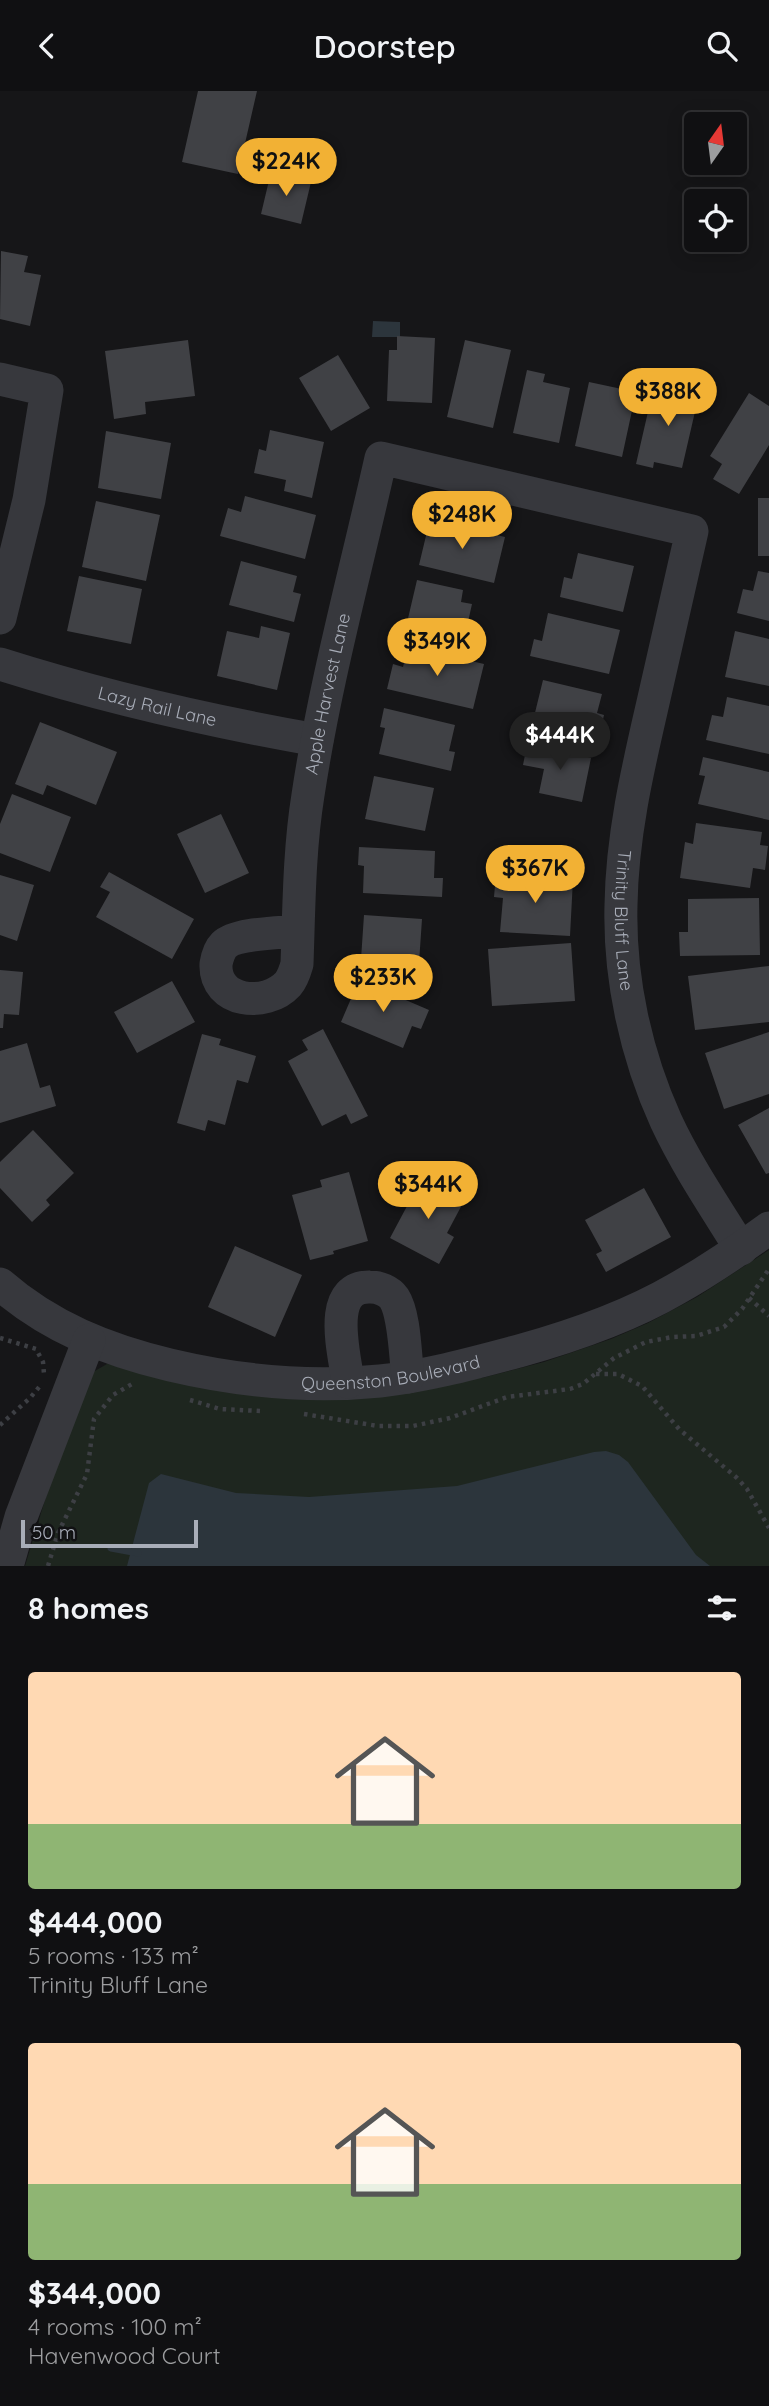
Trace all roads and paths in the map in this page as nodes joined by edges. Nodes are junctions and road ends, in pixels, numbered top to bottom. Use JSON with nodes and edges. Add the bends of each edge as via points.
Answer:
{"nodes":[{"id":1,"x":0,"y":379,"type":"edge"},
{"id":2,"x":381,"y":458,"type":"joint"},
{"id":3,"x":0,"y":618,"type":"edge"},
{"id":4,"x":0,"y":664,"type":"edge"},
{"id":5,"x":317,"y":740,"type":"junction"},
{"id":6,"x":298,"y":932,"type":"dead end"},
{"id":7,"x":769,"y":1229,"type":"edge"},
{"id":8,"x":741,"y":1248,"type":"junction"},
{"id":9,"x":769,"y":1269,"type":"edge"},
{"id":10,"x":0,"y":1284,"type":"edge"},
{"id":11,"x":749,"y":1298,"type":"junction"},
{"id":12,"x":769,"y":1316,"type":"edge"},
{"id":13,"x":0,"y":1338,"type":"edge"},
{"id":14,"x":89,"y":1340,"type":"junction"},
{"id":15,"x":408,"y":1377,"type":"junction"},
{"id":16,"x":348,"y":1382,"type":"junction"},
{"id":17,"x":135,"y":1383,"type":"dead end"},
{"id":18,"x":0,"y":1425,"type":"edge"},
{"id":19,"x":769,"y":1528,"type":"edge"},
{"id":20,"x":7,"y":1566,"type":"edge"},
{"id":21,"x":48,"y":1566,"type":"edge"}],
"edges":[{"from":1,"to":3,"type":"street","via":[[47,390],[29,500]]},
{"from":2,"to":5,"type":"street","name":"Apple Harvest Lane"},
{"from":2,"to":8,"type":"street","name":"Trinity Bluff Lane","via":[[692,531],[634,786],[620,907],[633,1023],[666,1121]]},
{"from":4,"to":5,"type":"street","name":"Lazy Rail Lane","via":[[160,709]]},
{"from":5,"to":6,"type":"street","name":"Apple Harvest Lane","via":[[307,798]]},
{"from":7,"to":8,"type":"street","name":"Queenston Boulevard"},
{"from":8,"to":15,"type":"street","name":"Queenston Boulevard","via":[[675,1290],[621,1317],[551,1342]]},
{"from":9,"to":11,"type":"path"},
{"from":10,"to":14,"type":"street","name":"Queenston Boulevard","via":[[54,1323]]},
{"from":11,"to":12,"type":"path"},
{"from":11,"to":19,"type":"path","via":[[724,1327],[696,1336],[646,1342],[595,1374],[618,1374],[642,1386],[679,1429],[747,1489]]},
{"from":13,"to":18,"type":"path","via":[[37,1349],[44,1368],[37,1390]]},
{"from":14,"to":16,"type":"street","name":"Queenston Boulevard","via":[[138,1357],[241,1378]]},
{"from":14,"to":20,"type":"street","via":[[21,1517]]},
{"from":15,"to":16,"type":"street","name":"Queenston Boulevard"},
{"from":15,"to":16,"type":"street","via":[[393,1296],[368,1286],[343,1302],[340,1316]]},
{"from":17,"to":21,"type":"path","via":[[113,1395],[94,1419],[87,1474],[58,1533]]}]}
